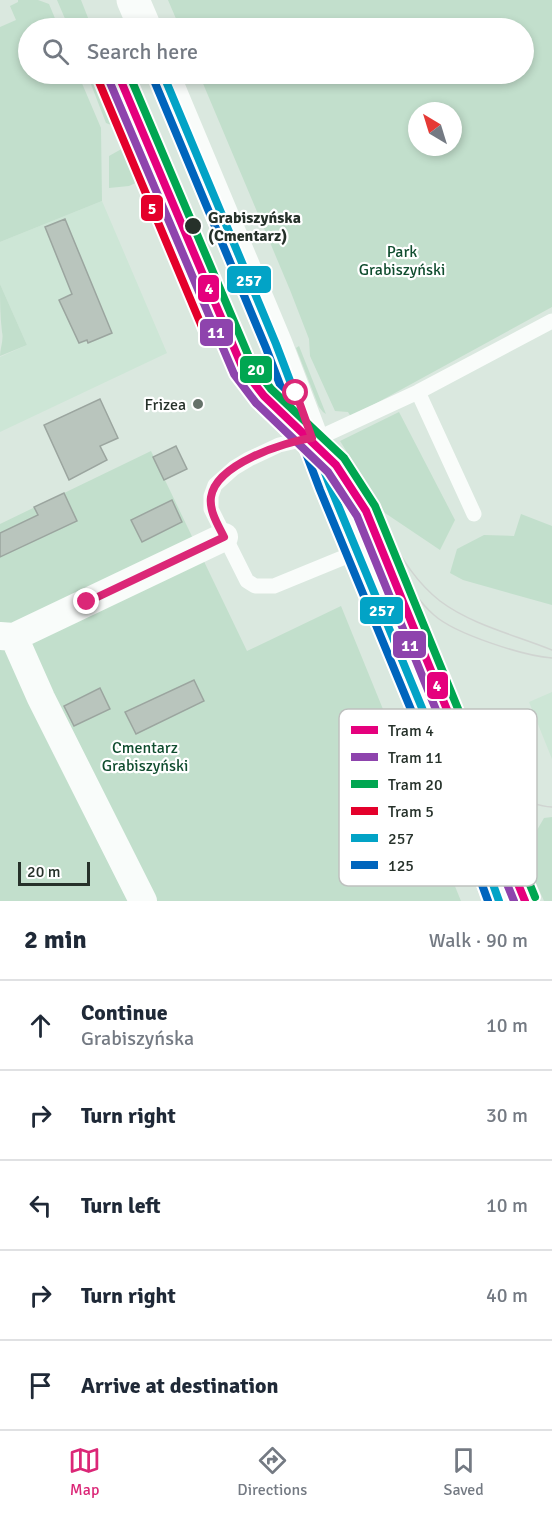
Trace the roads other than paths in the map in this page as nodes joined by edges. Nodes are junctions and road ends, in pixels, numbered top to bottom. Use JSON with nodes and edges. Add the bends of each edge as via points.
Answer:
{"nodes":[{"id":1,"x":133,"y":0,"type":"edge"},
{"id":2,"x":141,"y":18,"type":"edge"},
{"id":3,"x":167,"y":84,"type":"edge"},
{"id":4,"x":552,"y":321,"type":"edge"},
{"id":5,"x":418,"y":392,"type":"junction"},
{"id":6,"x":312,"y":438,"type":"junction"},
{"id":7,"x":474,"y":514,"type":"dead end"},
{"id":8,"x":224,"y":537,"type":"junction"},
{"id":9,"x":357,"y":552,"type":"junction"},
{"id":10,"x":5,"y":645,"type":"edge"},
{"id":11,"x":422,"y":709,"type":"edge"},
{"id":12,"x":494,"y":886,"type":"edge"},
{"id":13,"x":143,"y":901,"type":"edge"},
{"id":14,"x":499,"y":901,"type":"edge"}],
"edges":[{"from":1,"to":2,"type":"main road"},
{"from":3,"to":6,"type":"main road"},
{"from":4,"to":5,"type":"lane"},
{"from":5,"to":6,"type":"lane"},
{"from":5,"to":7,"type":"lane"},
{"from":6,"to":8,"type":"lane","via":[[279,445],[223,476],[215,485],[211,509]]},
{"from":6,"to":9,"type":"main road"},
{"from":8,"to":9,"type":"lane","via":[[247,580],[255,586],[287,582]]},
{"from":8,"to":10,"type":"street"},
{"from":9,"to":11,"type":"main road"},
{"from":10,"to":13,"type":"street","via":[[41,698]]},
{"from":12,"to":14,"type":"main road"}]}
